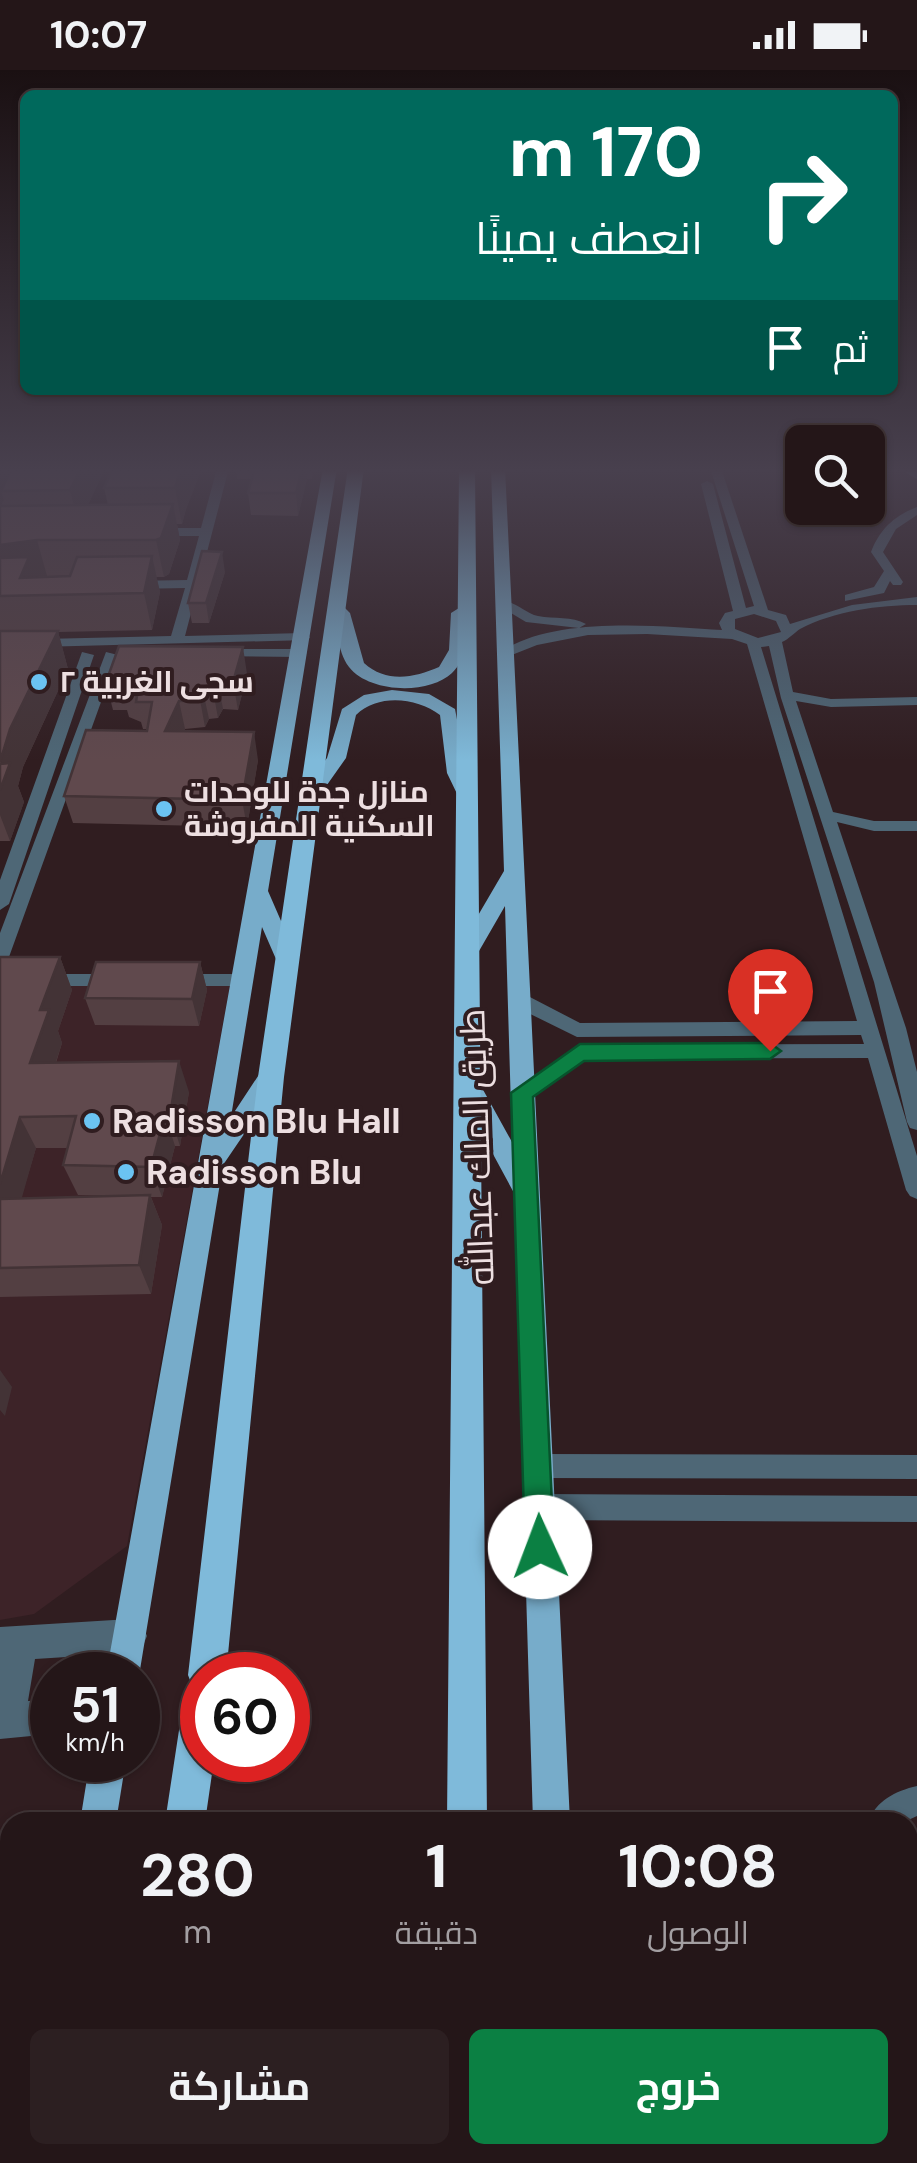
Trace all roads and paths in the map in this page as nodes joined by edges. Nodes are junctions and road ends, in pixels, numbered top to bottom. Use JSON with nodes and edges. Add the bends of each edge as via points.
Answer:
{"nodes":[{"id":1,"x":197,"y":566,"type":"edge"},
{"id":2,"x":314,"y":566,"type":"edge"},
{"id":3,"x":344,"y":566,"type":"edge"},
{"id":4,"x":467,"y":566,"type":"edge"},
{"id":5,"x":504,"y":566,"type":"edge"},
{"id":6,"x":728,"y":566,"type":"edge"},
{"id":7,"x":751,"y":566,"type":"edge"},
{"id":8,"x":884,"y":566,"type":"edge"},
{"id":9,"x":888,"y":574,"type":"junction"},
{"id":10,"x":192,"y":584,"type":"junction"},
{"id":11,"x":115,"y":586,"type":"edge"},
{"id":12,"x":917,"y":600,"type":"edge"},
{"id":13,"x":506,"y":604,"type":"junction"},
{"id":14,"x":467,"y":606,"type":"junction"},
{"id":15,"x":339,"y":607,"type":"junction"},
{"id":16,"x":740,"y":612,"type":"junction"},
{"id":17,"x":769,"y":613,"type":"junction"},
{"id":18,"x":729,"y":629,"type":"junction"},
{"id":19,"x":782,"y":636,"type":"junction"},
{"id":20,"x":177,"y":640,"type":"junction"},
{"id":21,"x":753,"y":642,"type":"junction"},
{"id":22,"x":0,"y":644,"type":"edge"},
{"id":23,"x":302,"y":645,"type":"junction"},
{"id":24,"x":508,"y":653,"type":"junction"},
{"id":25,"x":87,"y":655,"type":"junction"},
{"id":26,"x":110,"y":655,"type":"junction"},
{"id":27,"x":0,"y":657,"type":"edge"},
{"id":28,"x":917,"y":701,"type":"edge"},
{"id":29,"x":791,"y":705,"type":"junction"},
{"id":30,"x":315,"y":788,"type":"junction"},
{"id":31,"x":467,"y":796,"type":"junction"},
{"id":32,"x":826,"y":815,"type":"junction"},
{"id":33,"x":874,"y":826,"type":"junction"},
{"id":34,"x":917,"y":826,"type":"edge"},
{"id":35,"x":834,"y":837,"type":"junction"},
{"id":36,"x":514,"y":871,"type":"junction"},
{"id":37,"x":259,"y":894,"type":"junction"},
{"id":38,"x":0,"y":904,"type":"edge"},
{"id":39,"x":467,"y":953,"type":"junction"},
{"id":40,"x":0,"y":957,"type":"edge"},
{"id":41,"x":287,"y":960,"type":"junction"},
{"id":42,"x":0,"y":980,"type":"edge"},
{"id":43,"x":244,"y":980,"type":"junction"},
{"id":44,"x":518,"y":1000,"type":"junction"},
{"id":45,"x":870,"y":1028,"type":"junction"},
{"id":46,"x":907,"y":1030,"type":"edge"},
{"id":47,"x":876,"y":1052,"type":"junction"},
{"id":48,"x":912,"y":1059,"type":"edge"},
{"id":49,"x":271,"y":1076,"type":"junction"},
{"id":50,"x":467,"y":1084,"type":"junction"},
{"id":51,"x":522,"y":1093,"type":"junction"},
{"id":52,"x":917,"y":1122,"type":"edge"},
{"id":53,"x":212,"y":1166,"type":"junction"},
{"id":54,"x":526,"y":1189,"type":"junction"},
{"id":55,"x":917,"y":1190,"type":"edge"},
{"id":56,"x":536,"y":1466,"type":"junction"},
{"id":57,"x":917,"y":1466,"type":"edge"},
{"id":58,"x":538,"y":1507,"type":"junction"},
{"id":59,"x":917,"y":1508,"type":"edge"},
{"id":60,"x":130,"y":1636,"type":"junction"},
{"id":61,"x":11,"y":1644,"type":"edge"},
{"id":62,"x":127,"y":1652,"type":"edge"},
{"id":63,"x":210,"y":1652,"type":"edge"},
{"id":64,"x":468,"y":1689,"type":"junction"},
{"id":65,"x":30,"y":1719,"type":"edge"},
{"id":66,"x":3,"y":1721,"type":"edge"},
{"id":67,"x":104,"y":1782,"type":"edge"},
{"id":68,"x":191,"y":1782,"type":"edge"},
{"id":69,"x":203,"y":1782,"type":"edge"},
{"id":70,"x":917,"y":1801,"type":"edge"},
{"id":71,"x":100,"y":1812,"type":"edge"},
{"id":72,"x":186,"y":1812,"type":"edge"},
{"id":73,"x":201,"y":1812,"type":"edge"},
{"id":74,"x":454,"y":1812,"type":"edge"},
{"id":75,"x":467,"y":1812,"type":"edge"},
{"id":76,"x":552,"y":1812,"type":"edge"},
{"id":77,"x":894,"y":1812,"type":"edge"}],
"edges":[{"from":1,"to":10,"type":"street"},
{"from":2,"to":23,"type":"main road"},
{"from":3,"to":15,"type":"highway"},
{"from":4,"to":14,"type":"highway","name":"طريق الملك عبدالله"},
{"from":5,"to":13,"type":"main road","name":"طريق الملك عبدالله"},
{"from":6,"to":16,"type":"street"},
{"from":7,"to":17,"type":"street"},
{"from":8,"to":9,"type":"street"},
{"from":9,"to":12,"type":"street"},
{"from":9,"to":17,"type":"street","via":[[879,590],[804,612]]},
{"from":10,"to":11,"type":"street"},
{"from":10,"to":20,"type":"street"},
{"from":12,"to":19,"type":"street","via":[[814,619]]},
{"from":13,"to":18,"type":"street","via":[[531,619]]},
{"from":13,"to":24,"type":"main road","name":"طريق الملك عبدالله"},
{"from":14,"to":15,"type":"main road","via":[[460,613],[454,663],[434,677],[406,682],[371,676],[354,664]]},
{"from":14,"to":31,"type":"highway","name":"طريق الملك عبدالله"},
{"from":15,"to":30,"type":"highway"},
{"from":16,"to":17,"type":"street"},
{"from":16,"to":18,"type":"street"},
{"from":17,"to":19,"type":"street"},
{"from":18,"to":21,"type":"street"},
{"from":18,"to":24,"type":"street","via":[[584,632],[538,637]]},
{"from":19,"to":21,"type":"street"},
{"from":19,"to":29,"type":"street"},
{"from":20,"to":22,"type":"street"},
{"from":20,"to":23,"type":"street"},
{"from":21,"to":45,"type":"street"},
{"from":23,"to":26,"type":"street"},
{"from":23,"to":37,"type":"main road"},
{"from":24,"to":36,"type":"main road","name":"طريق الملك عبدالله"},
{"from":25,"to":26,"type":"street"},
{"from":25,"to":27,"type":"street"},
{"from":25,"to":38,"type":"street"},
{"from":26,"to":40,"type":"street"},
{"from":28,"to":29,"type":"street"},
{"from":29,"to":32,"type":"street"},
{"from":30,"to":31,"type":"main road","via":[[332,770],[350,712],[374,697],[408,694],[449,713]]},
{"from":30,"to":41,"type":"highway"},
{"from":31,"to":39,"type":"highway","name":"طريق الملك عبدالله"},
{"from":32,"to":33,"type":"street"},
{"from":32,"to":35,"type":"street"},
{"from":33,"to":34,"type":"street"},
{"from":33,"to":35,"type":"street"},
{"from":35,"to":46,"type":"street"},
{"from":36,"to":39,"type":"main road"},
{"from":36,"to":44,"type":"main road","name":"طريق الملك عبدالله"},
{"from":37,"to":41,"type":"main road"},
{"from":37,"to":43,"type":"main road"},
{"from":39,"to":50,"type":"highway","name":"طريق الملك عبدالله"},
{"from":41,"to":49,"type":"highway"},
{"from":42,"to":43,"type":"street"},
{"from":43,"to":53,"type":"main road"},
{"from":44,"to":45,"type":"street","via":[[577,1030]]},
{"from":44,"to":51,"type":"main road","name":"طريق الملك عبدالله"},
{"from":45,"to":47,"type":"street"},
{"from":46,"to":48,"type":"street"},
{"from":47,"to":51,"type":"street","via":[[580,1052]]},
{"from":47,"to":55,"type":"street"},
{"from":48,"to":52,"type":"street"},
{"from":49,"to":53,"type":"main road"},
{"from":49,"to":63,"type":"highway"},
{"from":50,"to":54,"type":"main road"},
{"from":50,"to":64,"type":"highway","name":"طريق الملك عبدالله"},
{"from":51,"to":54,"type":"main road","name":"طريق الملك عبدالله"},
{"from":53,"to":60,"type":"main road"},
{"from":54,"to":56,"type":"main road","name":"طريق الملك عبدالله"},
{"from":56,"to":57,"type":"street"},
{"from":56,"to":58,"type":"main road","name":"طريق الملك عبدالله"},
{"from":58,"to":59,"type":"street"},
{"from":58,"to":76,"type":"main road","name":"طريق الملك عبدالله"},
{"from":60,"to":61,"type":"street"},
{"from":60,"to":62,"type":"main road"},
{"from":61,"to":66,"type":"street"},
{"from":64,"to":74,"type":"main road"},
{"from":64,"to":75,"type":"highway","name":"طريق الملك عبدالله"},
{"from":65,"to":66,"type":"street"},
{"from":67,"to":71,"type":"main road"},
{"from":68,"to":72,"type":"highway"},
{"from":69,"to":73,"type":"main road"},
{"from":70,"to":77,"type":"street"}]}
